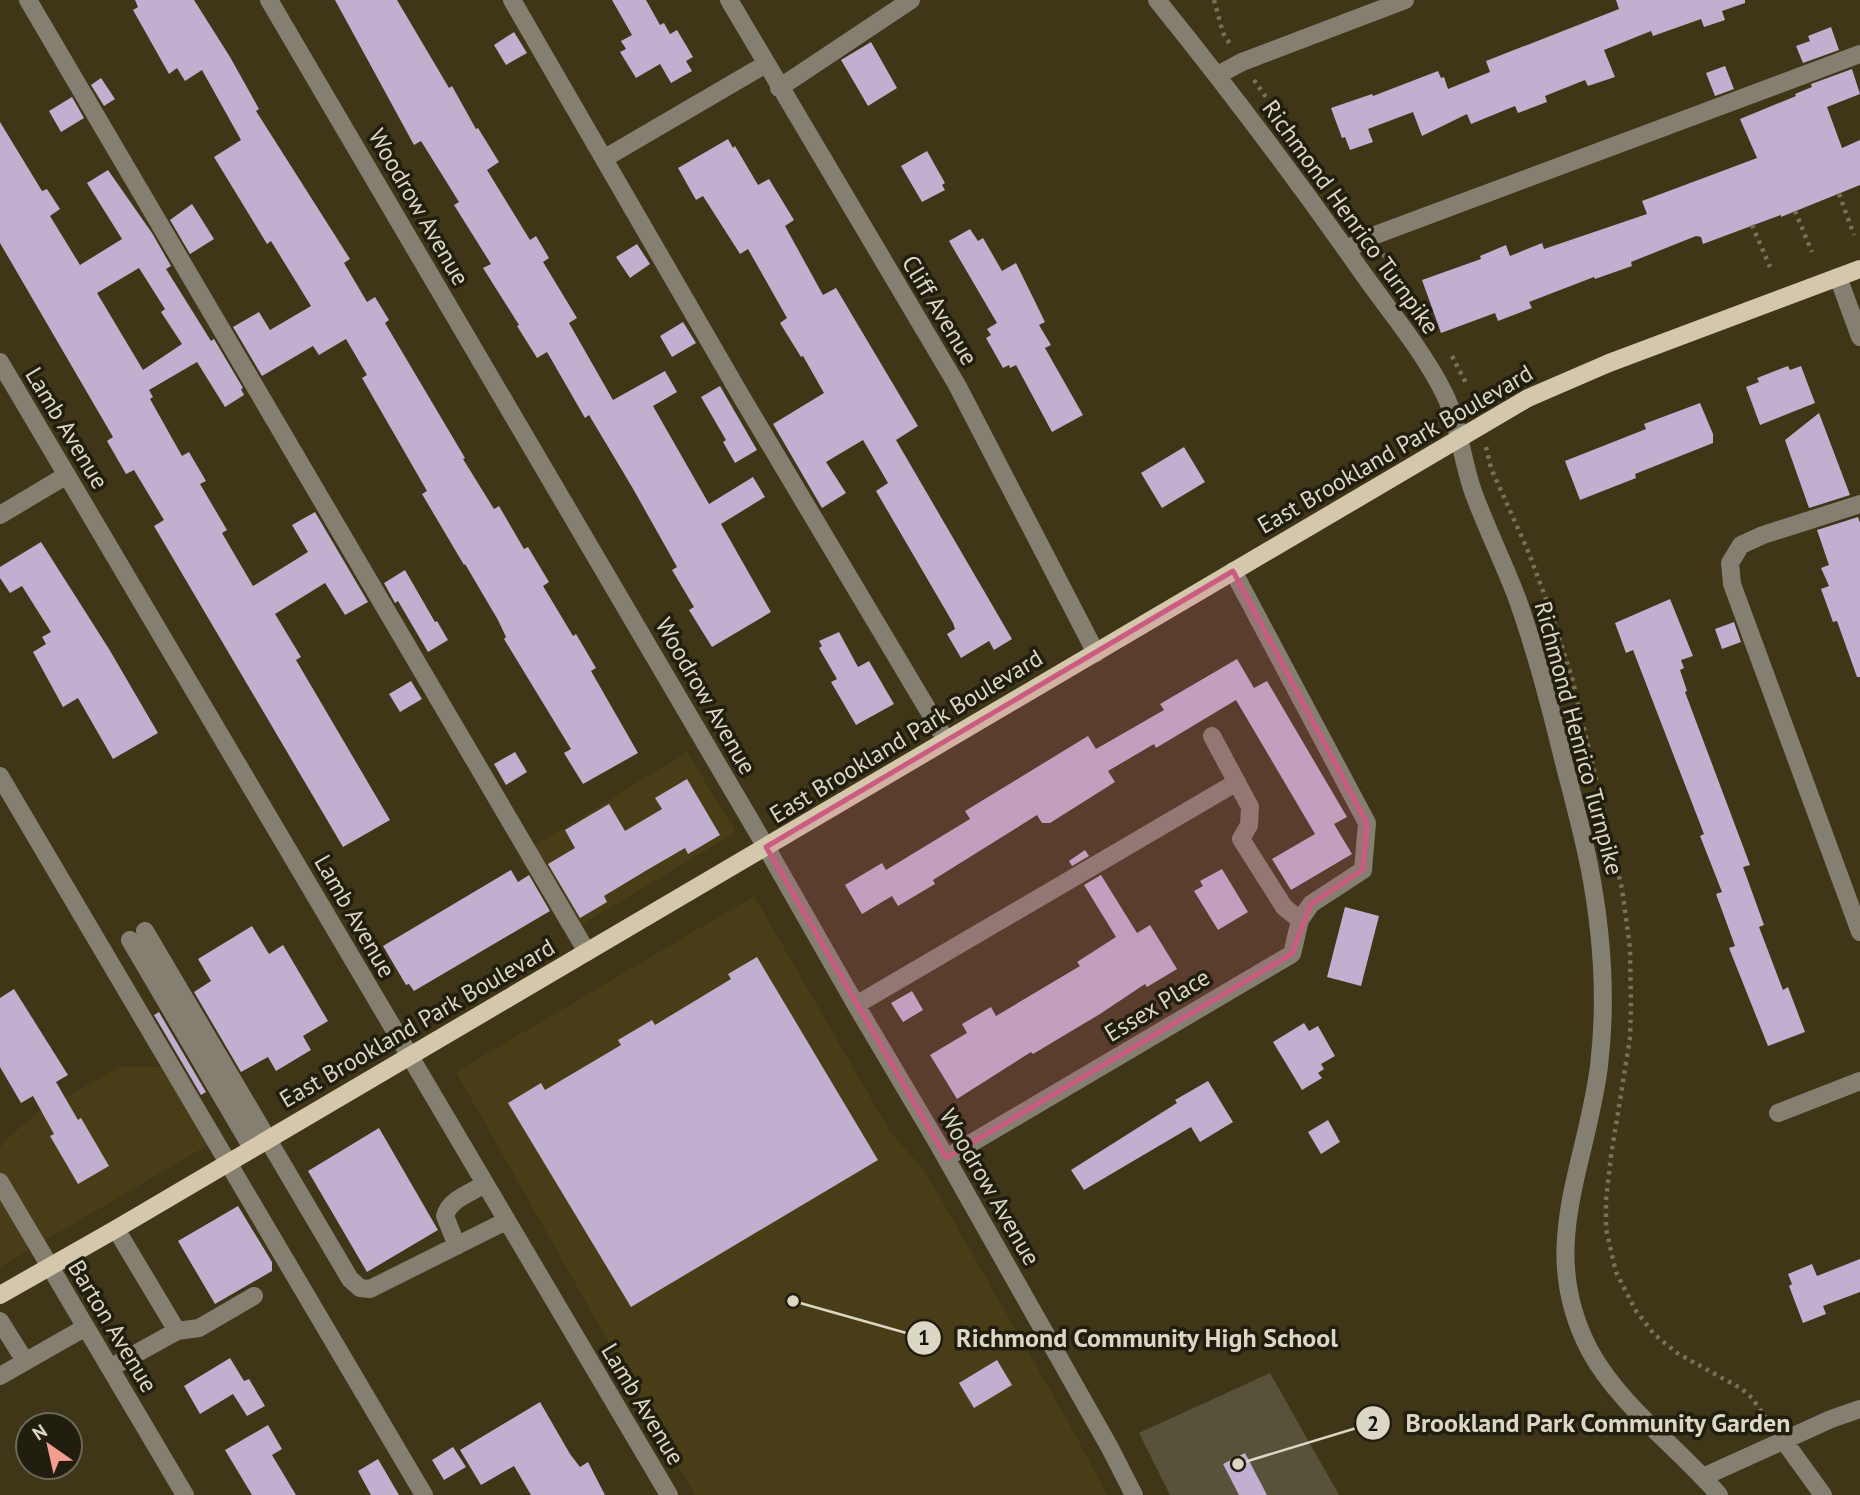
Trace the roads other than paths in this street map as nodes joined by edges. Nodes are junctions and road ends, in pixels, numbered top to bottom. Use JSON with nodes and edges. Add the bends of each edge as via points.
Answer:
{"nodes":[{"id":1,"x":28,"y":0,"type":"edge"},
{"id":2,"x":269,"y":0,"type":"edge"},
{"id":3,"x":512,"y":0,"type":"edge"},
{"id":4,"x":729,"y":0,"type":"edge"},
{"id":5,"x":911,"y":0,"type":"edge"},
{"id":6,"x":1157,"y":0,"type":"edge"},
{"id":7,"x":1405,"y":0,"type":"edge"},
{"id":8,"x":1860,"y":54,"type":"edge"},
{"id":9,"x":766,"y":64,"type":"junction"},
{"id":10,"x":1218,"y":75,"type":"junction"},
{"id":11,"x":779,"y":88,"type":"junction"},
{"id":12,"x":605,"y":158,"type":"junction"},
{"id":13,"x":1346,"y":250,"type":"junction"},
{"id":14,"x":1860,"y":269,"type":"edge"},
{"id":15,"x":1838,"y":277,"type":"junction"},
{"id":16,"x":1860,"y":337,"type":"edge"},
{"id":17,"x":0,"y":362,"type":"edge"},
{"id":18,"x":1458,"y":438,"type":"junction"},
{"id":19,"x":67,"y":475,"type":"junction"},
{"id":20,"x":1860,"y":504,"type":"edge"},
{"id":21,"x":0,"y":515,"type":"edge"},
{"id":22,"x":1233,"y":571,"type":"junction"},
{"id":23,"x":1096,"y":653,"type":"junction"},
{"id":24,"x":1212,"y":736,"type":"dead end"},
{"id":25,"x":946,"y":740,"type":"junction"},
{"id":26,"x":0,"y":776,"type":"edge"},
{"id":27,"x":1237,"y":782,"type":"junction"},
{"id":28,"x":766,"y":847,"type":"junction"},
{"id":29,"x":1300,"y":920,"type":"junction"},
{"id":30,"x":1860,"y":932,"type":"edge"},
{"id":31,"x":138,"y":936,"type":"dead end"},
{"id":32,"x":587,"y":951,"type":"junction"},
{"id":33,"x":856,"y":1005,"type":"junction"},
{"id":34,"x":408,"y":1056,"type":"junction"},
{"id":35,"x":1860,"y":1081,"type":"edge"},
{"id":36,"x":1778,"y":1113,"type":"dead end"},
{"id":37,"x":259,"y":1144,"type":"junction"},
{"id":38,"x":946,"y":1158,"type":"junction"},
{"id":39,"x":229,"y":1162,"type":"junction"},
{"id":40,"x":0,"y":1182,"type":"edge"},
{"id":41,"x":485,"y":1184,"type":"junction"},
{"id":42,"x":506,"y":1221,"type":"junction"},
{"id":43,"x":116,"y":1229,"type":"junction"},
{"id":44,"x":457,"y":1246,"type":"junction"},
{"id":45,"x":50,"y":1267,"type":"junction"},
{"id":46,"x":0,"y":1295,"type":"edge"},
{"id":47,"x":254,"y":1296,"type":"dead end"},
{"id":48,"x":0,"y":1321,"type":"edge"},
{"id":49,"x":86,"y":1328,"type":"junction"},
{"id":50,"x":177,"y":1331,"type":"junction"},
{"id":51,"x":25,"y":1361,"type":"junction"},
{"id":52,"x":110,"y":1368,"type":"junction"},
{"id":53,"x":0,"y":1376,"type":"edge"},
{"id":54,"x":1860,"y":1409,"type":"edge"},
{"id":55,"x":1784,"y":1441,"type":"junction"},
{"id":56,"x":1703,"y":1477,"type":"junction"},
{"id":57,"x":185,"y":1495,"type":"edge"},
{"id":58,"x":424,"y":1495,"type":"edge"},
{"id":59,"x":669,"y":1495,"type":"edge"},
{"id":60,"x":1133,"y":1495,"type":"edge"},
{"id":61,"x":1719,"y":1495,"type":"edge"},
{"id":62,"x":1823,"y":1495,"type":"edge"}],
"edges":[{"from":1,"to":32,"type":"street"},
{"from":2,"to":28,"type":"street","name":"Woodrow Avenue"},
{"from":3,"to":12,"type":"street"},
{"from":4,"to":9,"type":"street","name":"Cliff Avenue"},
{"from":5,"to":11,"type":"street"},
{"from":6,"to":10,"type":"street","name":"Richmond Henrico Turnpike"},
{"from":7,"to":10,"type":"street"},
{"from":8,"to":13,"type":"street","via":[[1382,232]]},
{"from":9,"to":11,"type":"street","name":"Cliff Avenue"},
{"from":9,"to":12,"type":"street"},
{"from":10,"to":13,"type":"street","name":"Richmond Henrico Turnpike"},
{"from":11,"to":23,"type":"street","name":"Cliff Avenue","via":[[957,385]]},
{"from":12,"to":25,"type":"street"},
{"from":13,"to":18,"type":"street","name":"Richmond Henrico Turnpike","via":[[1442,389]]},
{"from":14,"to":15,"type":"main road","name":"East Brookland Park Boulevard"},
{"from":15,"to":16,"type":"street"},
{"from":15,"to":18,"type":"main road","name":"East Brookland Park Boulevard","via":[[1557,384]]},
{"from":17,"to":19,"type":"street","name":"Lamb Avenue"},
{"from":18,"to":22,"type":"main road","name":"East Brookland Park Boulevard"},
{"from":18,"to":56,"type":"street","name":"Richmond Henrico Turnpike","via":[[1475,497],[1516,595],[1548,699],[1588,861],[1600,936],[1602,1035],[1590,1118],[1568,1212],[1564,1270],[1568,1291],[1597,1363]]},
{"from":19,"to":21,"type":"street"},
{"from":19,"to":34,"type":"street","name":"Lamb Avenue"},
{"from":20,"to":30,"type":"street","via":[[1763,534],[1741,545],[1730,563],[1732,584]]},
{"from":22,"to":23,"type":"main road","name":"East Brookland Park Boulevard"},
{"from":22,"to":29,"type":"street","via":[[1367,823],[1363,870],[1311,904]]},
{"from":23,"to":25,"type":"main road","name":"East Brookland Park Boulevard"},
{"from":24,"to":27,"type":"street"},
{"from":25,"to":28,"type":"main road","name":"East Brookland Park Boulevard"},
{"from":26,"to":39,"type":"street"},
{"from":27,"to":29,"type":"street","via":[[1250,807],[1249,825],[1241,839],[1284,907]]},
{"from":27,"to":33,"type":"street"},
{"from":28,"to":32,"type":"main road","name":"East Brookland Park Boulevard"},
{"from":28,"to":33,"type":"street","name":"Woodrow Avenue"},
{"from":29,"to":38,"type":"street","name":"Essex Place","via":[[1292,954]]},
{"from":31,"to":37,"type":"street"},
{"from":32,"to":34,"type":"main road","name":"East Brookland Park Boulevard"},
{"from":33,"to":38,"type":"street","name":"Woodrow Avenue"},
{"from":34,"to":37,"type":"main road","name":"East Brookland Park Boulevard"},
{"from":34,"to":41,"type":"street","name":"Lamb Avenue"},
{"from":35,"to":36,"type":"street"},
{"from":37,"to":39,"type":"main road","name":"East Brookland Park Boulevard"},
{"from":37,"to":44,"type":"street","via":[[360,1288],[370,1289]]},
{"from":38,"to":60,"type":"street","name":"Woodrow Avenue"},
{"from":39,"to":43,"type":"main road","name":"East Brookland Park Boulevard"},
{"from":39,"to":58,"type":"street"},
{"from":40,"to":45,"type":"street","name":"Barton Avenue"},
{"from":41,"to":42,"type":"street","name":"Lamb Avenue"},
{"from":41,"to":44,"type":"street","via":[[447,1208],[445,1216]]},
{"from":42,"to":44,"type":"street"},
{"from":42,"to":59,"type":"street","name":"Lamb Avenue"},
{"from":43,"to":45,"type":"main road","name":"East Brookland Park Boulevard"},
{"from":43,"to":50,"type":"street"},
{"from":45,"to":46,"type":"main road","name":"East Brookland Park Boulevard"},
{"from":45,"to":49,"type":"street","name":"Barton Avenue"},
{"from":47,"to":50,"type":"street","via":[[199,1328]]},
{"from":48,"to":51,"type":"street"},
{"from":49,"to":51,"type":"street"},
{"from":49,"to":52,"type":"street","name":"Barton Avenue"},
{"from":50,"to":52,"type":"street"},
{"from":51,"to":53,"type":"street"},
{"from":52,"to":57,"type":"street","name":"Barton Avenue"},
{"from":54,"to":55,"type":"street"},
{"from":55,"to":56,"type":"street"},
{"from":55,"to":62,"type":"street"},
{"from":56,"to":61,"type":"street","name":"Richmond Henrico Turnpike"}]}
